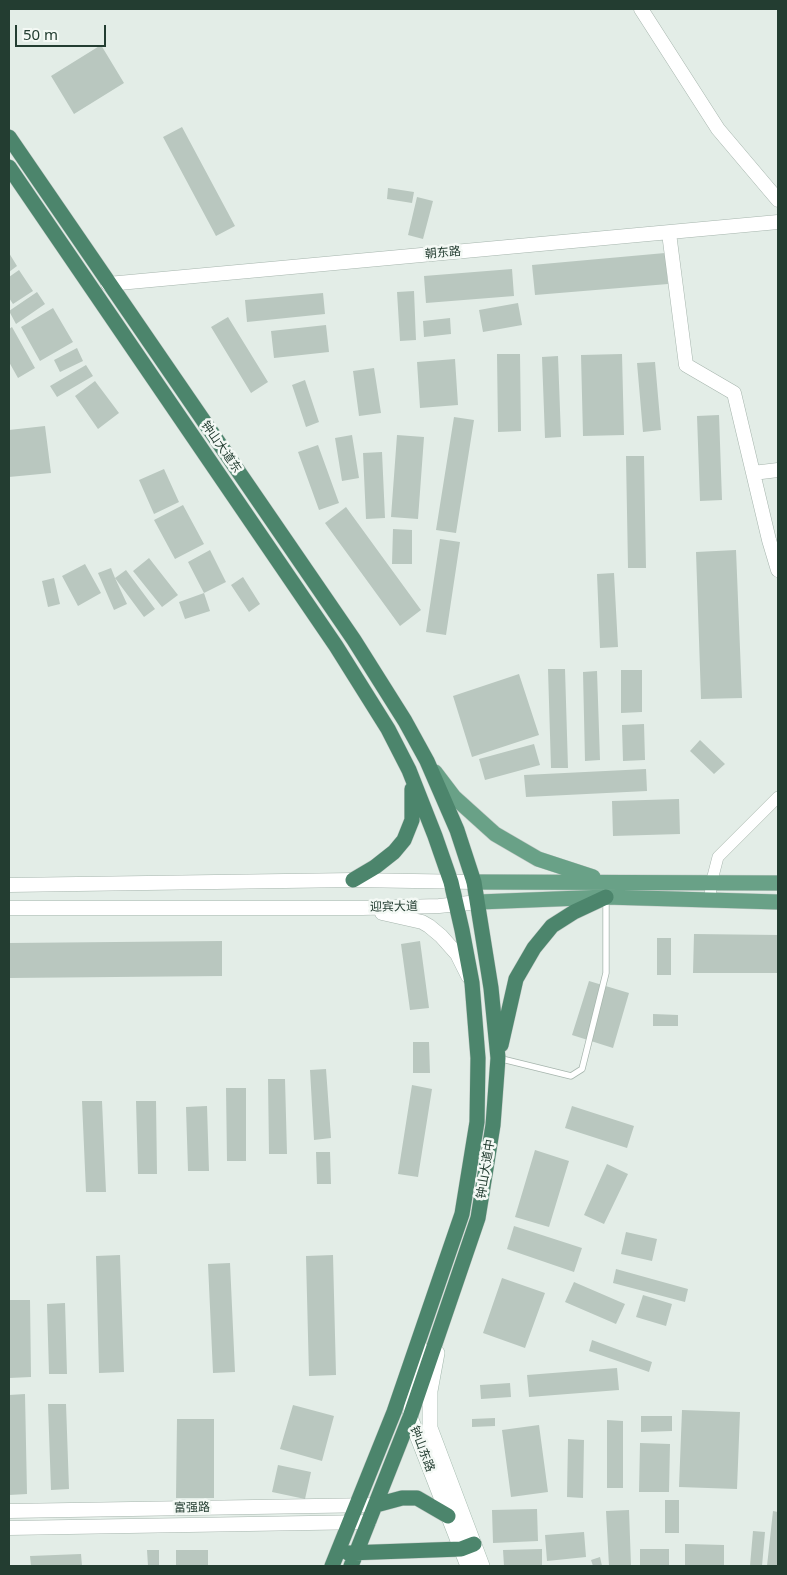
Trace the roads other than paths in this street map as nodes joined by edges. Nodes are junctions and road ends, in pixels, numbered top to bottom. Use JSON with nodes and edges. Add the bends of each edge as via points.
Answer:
{"nodes":[{"id":1,"x":641,"y":9,"type":"edge"},
{"id":2,"x":9,"y":137,"type":"edge"},
{"id":3,"x":9,"y":166,"type":"edge"},
{"id":4,"x":778,"y":200,"type":"edge"},
{"id":5,"x":778,"y":222,"type":"edge"},
{"id":6,"x":669,"y":233,"type":"junction"},
{"id":7,"x":108,"y":284,"type":"junction"},
{"id":8,"x":778,"y":470,"type":"edge"},
{"id":9,"x":753,"y":473,"type":"junction"},
{"id":10,"x":778,"y":570,"type":"edge"},
{"id":11,"x":427,"y":761,"type":"junction"},
{"id":12,"x":409,"y":770,"type":"junction"},
{"id":13,"x":778,"y":797,"type":"edge"},
{"id":14,"x":353,"y":880,"type":"junction"},
{"id":15,"x":451,"y":882,"type":"junction"},
{"id":16,"x":474,"y":882,"type":"junction"},
{"id":17,"x":607,"y":882,"type":"junction"},
{"id":18,"x":778,"y":883,"type":"edge"},
{"id":19,"x":711,"y":884,"type":"junction"},
{"id":20,"x":9,"y":885,"type":"edge"},
{"id":21,"x":606,"y":897,"type":"junction"},
{"id":22,"x":710,"y":901,"type":"junction"},
{"id":23,"x":479,"y":902,"type":"junction"},
{"id":24,"x":778,"y":902,"type":"edge"},
{"id":25,"x":455,"y":905,"type":"junction"},
{"id":26,"x":9,"y":908,"type":"edge"},
{"id":27,"x":362,"y":908,"type":"junction"},
{"id":28,"x":472,"y":984,"type":"junction"},
{"id":29,"x":498,"y":1058,"type":"junction"},
{"id":30,"x":423,"y":1326,"type":"junction"},
{"id":31,"x":441,"y":1327,"type":"junction"},
{"id":32,"x":410,"y":1417,"type":"junction"},
{"id":33,"x":357,"y":1505,"type":"junction"},
{"id":34,"x":376,"y":1505,"type":"junction"},
{"id":35,"x":9,"y":1511,"type":"edge"},
{"id":36,"x":448,"y":1516,"type":"junction"},
{"id":37,"x":350,"y":1522,"type":"junction"},
{"id":38,"x":369,"y":1522,"type":"junction"},
{"id":39,"x":9,"y":1528,"type":"edge"},
{"id":40,"x":467,"y":1546,"type":"junction"},
{"id":41,"x":354,"y":1559,"type":"edge"},
{"id":42,"x":334,"y":1560,"type":"edge"},
{"id":43,"x":468,"y":1566,"type":"edge"},
{"id":44,"x":482,"y":1566,"type":"edge"}],
"edges":[{"from":1,"to":4,"type":"street","via":[[718,129]]},
{"from":2,"to":7,"type":"highway","name":"钟山大道东"},
{"from":3,"to":12,"type":"highway","name":"钟山大道东","via":[[336,646],[388,729]]},
{"from":5,"to":6,"type":"street","name":"朝东路"},
{"from":6,"to":7,"type":"street","name":"朝东路"},
{"from":6,"to":9,"type":"street","via":[[686,365],[734,393]]},
{"from":7,"to":11,"type":"highway","name":"钟山大道东","via":[[354,640]]},
{"from":8,"to":9,"type":"street"},
{"from":9,"to":10,"type":"street"},
{"from":11,"to":16,"type":"highway","name":"钟山大道中","via":[[457,830]]},
{"from":11,"to":17,"type":"main road","via":[[454,797],[495,834],[538,859]]},
{"from":12,"to":14,"type":"highway","via":[[414,800],[412,820],[404,840],[375,867]]},
{"from":12,"to":15,"type":"highway","name":"钟山大道中"},
{"from":13,"to":19,"type":"street","via":[[718,857]]},
{"from":14,"to":15,"type":"street","name":"迎宾大道"},
{"from":14,"to":20,"type":"street","name":"迎宾大道"},
{"from":15,"to":16,"type":"street","name":"迎宾大道"},
{"from":15,"to":25,"type":"highway","name":"钟山大道中"},
{"from":16,"to":17,"type":"main road","name":"迎宾大道"},
{"from":16,"to":23,"type":"highway","name":"钟山大道中"},
{"from":17,"to":19,"type":"main road","name":"迎宾大道"},
{"from":18,"to":19,"type":"main road","name":"迎宾大道"},
{"from":19,"to":22,"type":"street"},
{"from":21,"to":22,"type":"main road","name":"迎宾大道"},
{"from":21,"to":23,"type":"main road","name":"迎宾大道"},
{"from":21,"to":29,"type":"highway","via":[[552,926],[534,948],[516,979]]},
{"from":21,"to":29,"type":"lane","via":[[606,973],[582,1069],[571,1076]]},
{"from":22,"to":24,"type":"main road","name":"迎宾大道"},
{"from":23,"to":25,"type":"street","name":"迎宾大道"},
{"from":23,"to":29,"type":"highway","name":"钟山大道中","via":[[492,988]]},
{"from":25,"to":27,"type":"street","name":"迎宾大道"},
{"from":25,"to":28,"type":"highway","name":"钟山大道中"},
{"from":26,"to":27,"type":"street","name":"迎宾大道"},
{"from":27,"to":28,"type":"street","via":[[429,926],[457,954]]},
{"from":28,"to":30,"type":"highway","name":"钟山大道中","via":[[478,1058],[477,1122],[462,1214]]},
{"from":29,"to":31,"type":"highway","name":"钟山大道中","via":[[493,1125],[478,1218]]},
{"from":30,"to":32,"type":"main road","name":"钟山东路"},
{"from":30,"to":33,"type":"highway","name":"钟山大道中","via":[[394,1412]]},
{"from":31,"to":32,"type":"highway","name":"钟山大道中"},
{"from":31,"to":40,"type":"main road","name":"钟山东路","via":[[430,1391],[430,1428]]},
{"from":32,"to":34,"type":"highway","name":"钟山大道中"},
{"from":32,"to":36,"type":"main road","name":"钟山东路"},
{"from":33,"to":34,"type":"street","name":"富强路"},
{"from":33,"to":35,"type":"street","name":"富强路"},
{"from":33,"to":37,"type":"highway","name":"钟山大道中"},
{"from":34,"to":36,"type":"highway","via":[[402,1498],[418,1498]]},
{"from":34,"to":38,"type":"highway","name":"钟山大道中"},
{"from":36,"to":40,"type":"main road","name":"钟山东路"},
{"from":37,"to":38,"type":"street","name":"富强路"},
{"from":37,"to":39,"type":"street","name":"富强路"},
{"from":37,"to":42,"type":"highway","name":"钟山大道中"},
{"from":38,"to":41,"type":"highway","name":"钟山大道中"},
{"from":40,"to":41,"type":"highway"},
{"from":40,"to":43,"type":"main road","name":"钟山东路"},
{"from":40,"to":44,"type":"main road","name":"钟山东路"},
{"from":41,"to":42,"type":"highway"}]}
